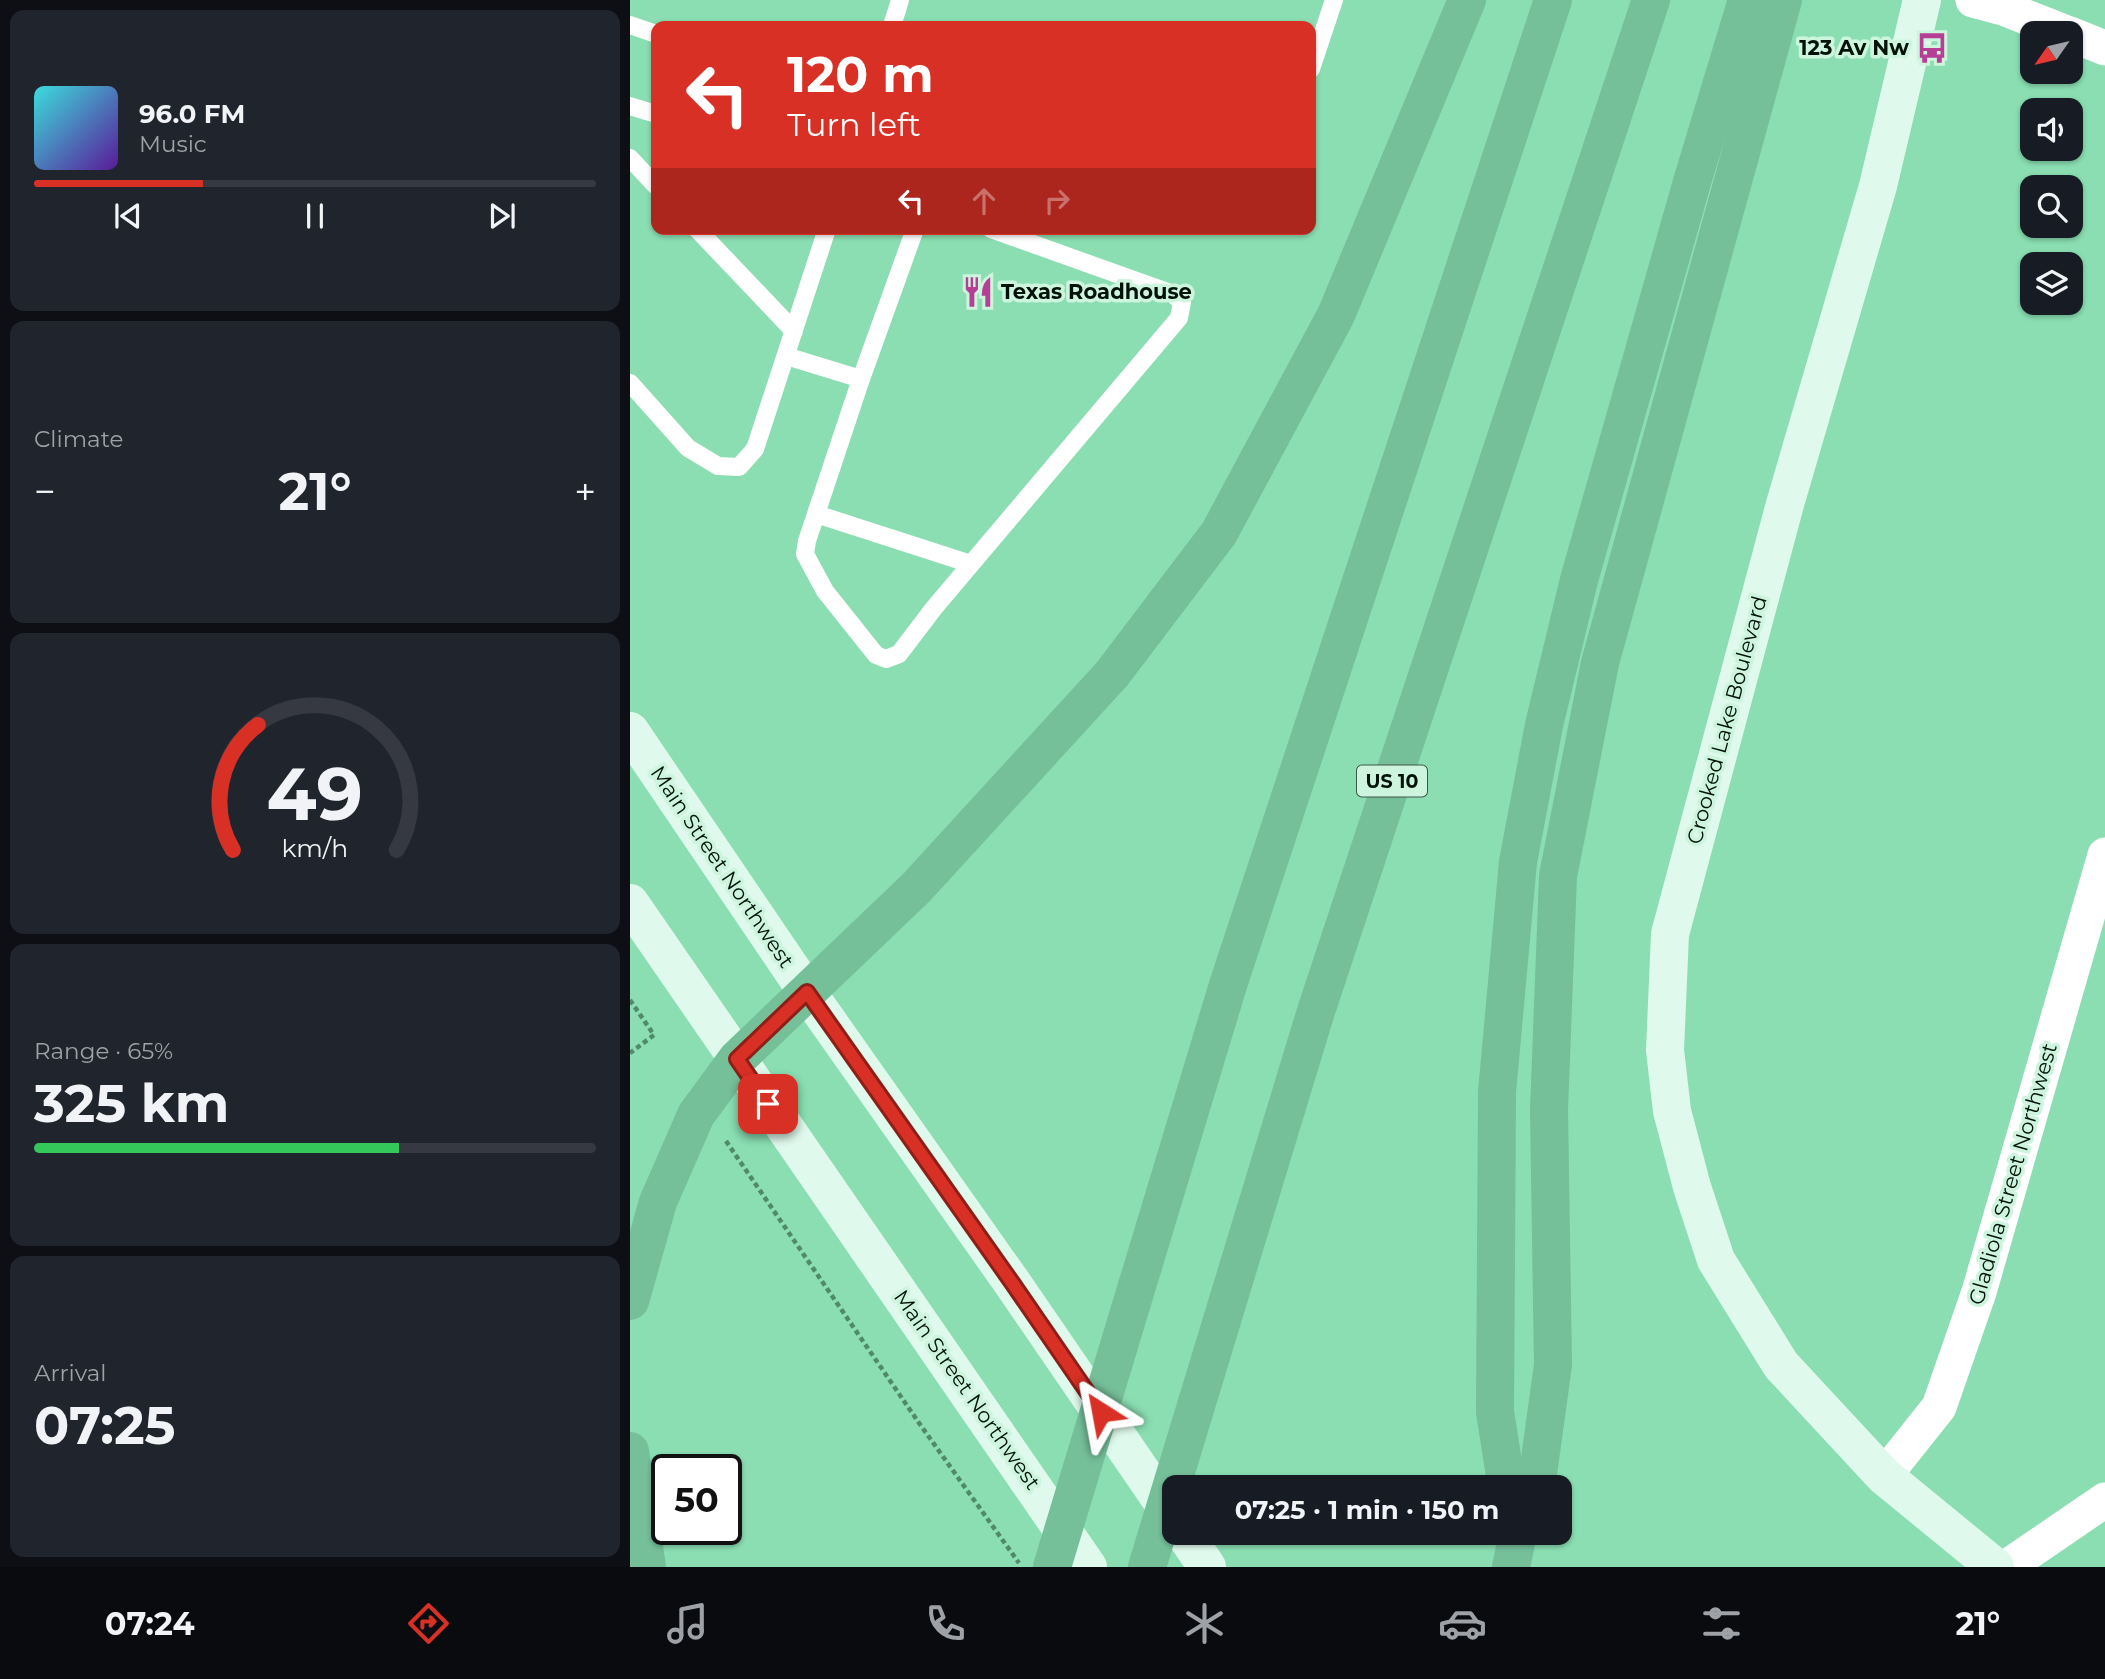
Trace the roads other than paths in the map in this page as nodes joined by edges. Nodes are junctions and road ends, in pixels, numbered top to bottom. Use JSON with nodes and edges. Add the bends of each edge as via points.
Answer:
{"nodes":[{"id":1,"x":900,"y":0,"type":"edge"},
{"id":2,"x":1334,"y":0,"type":"edge"},
{"id":3,"x":1467,"y":0,"type":"edge"},
{"id":4,"x":1553,"y":0,"type":"edge"},
{"id":5,"x":1651,"y":0,"type":"edge"},
{"id":6,"x":1747,"y":0,"type":"edge"},
{"id":7,"x":1783,"y":0,"type":"edge"},
{"id":8,"x":1922,"y":0,"type":"edge"},
{"id":9,"x":1973,"y":0,"type":"edge"},
{"id":10,"x":894,"y":21,"type":"edge"},
{"id":11,"x":2036,"y":21,"type":"edge"},
{"id":12,"x":630,"y":24,"type":"edge"},
{"id":13,"x":651,"y":32,"type":"edge"},
{"id":14,"x":2083,"y":39,"type":"edge"},
{"id":15,"x":2105,"y":48,"type":"edge"},
{"id":16,"x":1316,"y":54,"type":"edge"},
{"id":17,"x":630,"y":106,"type":"edge"},
{"id":18,"x":651,"y":112,"type":"edge"},
{"id":19,"x":630,"y":158,"type":"edge"},
{"id":20,"x":651,"y":181,"type":"edge"},
{"id":21,"x":703,"y":235,"type":"edge"},
{"id":22,"x":825,"y":235,"type":"edge"},
{"id":23,"x":913,"y":235,"type":"edge"},
{"id":24,"x":1008,"y":235,"type":"edge"},
{"id":25,"x":794,"y":331,"type":"junction"},
{"id":26,"x":786,"y":356,"type":"junction"},
{"id":27,"x":861,"y":379,"type":"junction"},
{"id":28,"x":630,"y":383,"type":"edge"},
{"id":29,"x":816,"y":514,"type":"junction"},
{"id":30,"x":971,"y":564,"type":"junction"},
{"id":31,"x":630,"y":731,"type":"edge"},
{"id":32,"x":2105,"y":855,"type":"edge"},
{"id":33,"x":630,"y":902,"type":"edge"},
{"id":34,"x":807,"y":992,"type":"junction"},
{"id":35,"x":737,"y":1059,"type":"junction"},
{"id":36,"x":630,"y":1301,"type":"edge"},
{"id":37,"x":630,"y":1451,"type":"edge"},
{"id":38,"x":1505,"y":1475,"type":"edge"},
{"id":39,"x":1538,"y":1475,"type":"edge"},
{"id":40,"x":1884,"y":1476,"type":"junction"},
{"id":41,"x":2105,"y":1500,"type":"edge"},
{"id":42,"x":1162,"y":1501,"type":"edge"},
{"id":43,"x":1192,"y":1545,"type":"edge"},
{"id":44,"x":647,"y":1567,"type":"edge"},
{"id":45,"x":1052,"y":1567,"type":"edge"},
{"id":46,"x":1088,"y":1567,"type":"edge"},
{"id":47,"x":1147,"y":1567,"type":"edge"},
{"id":48,"x":1207,"y":1567,"type":"edge"},
{"id":49,"x":1995,"y":1567,"type":"edge"},
{"id":50,"x":2007,"y":1567,"type":"edge"}],
"edges":[{"from":1,"to":10,"type":"lane"},
{"from":2,"to":16,"type":"lane"},
{"from":3,"to":34,"type":"highway","via":[[1336,315],[1219,533],[1112,674],[916,888]]},
{"from":4,"to":45,"type":"highway","via":[[1228,985]]},
{"from":5,"to":47,"type":"highway","number":"US 10","via":[[1316,1011]]},
{"from":6,"to":38,"type":"highway","via":[[1579,580],[1544,724],[1518,862],[1497,1093],[1495,1412]]},
{"from":7,"to":39,"type":"highway","via":[[1600,663],[1558,876],[1549,1110],[1553,1365]]},
{"from":8,"to":40,"type":"main road","name":"Crooked Lake Boulevard","via":[[1878,186],[1785,503],[1671,934],[1665,1050],[1672,1111],[1716,1261],[1781,1365]]},
{"from":9,"to":11,"type":"street"},
{"from":12,"to":13,"type":"lane"},
{"from":14,"to":15,"type":"street"},
{"from":17,"to":18,"type":"lane"},
{"from":19,"to":20,"type":"lane"},
{"from":21,"to":25,"type":"lane"},
{"from":22,"to":25,"type":"lane"},
{"from":23,"to":27,"type":"lane"},
{"from":24,"to":30,"type":"lane","via":[[1173,294],[1182,302],[1179,318]]},
{"from":25,"to":26,"type":"lane"},
{"from":26,"to":27,"type":"lane"},
{"from":26,"to":28,"type":"lane","via":[[755,449],[739,467],[718,467],[688,448]]},
{"from":27,"to":29,"type":"lane"},
{"from":29,"to":30,"type":"lane"},
{"from":29,"to":30,"type":"lane","via":[[805,554],[825,592],[876,655],[886,659],[899,654]]},
{"from":31,"to":34,"type":"main road","name":"Main Street Northwest"},
{"from":32,"to":40,"type":"street","name":"Gladiola Street Northwest","via":[[1983,1279],[1939,1407]]},
{"from":33,"to":35,"type":"main road","name":"Main Street Northwest"},
{"from":34,"to":35,"type":"highway"},
{"from":34,"to":42,"type":"main road","name":"Main Street Northwest"},
{"from":35,"to":36,"type":"highway","via":[[691,1127],[658,1202]]},
{"from":35,"to":46,"type":"main road","name":"Main Street Northwest"},
{"from":37,"to":44,"type":"highway"},
{"from":40,"to":49,"type":"main road","name":"Crooked Lake Boulevard"},
{"from":41,"to":50,"type":"street"},
{"from":43,"to":48,"type":"main road"}]}
